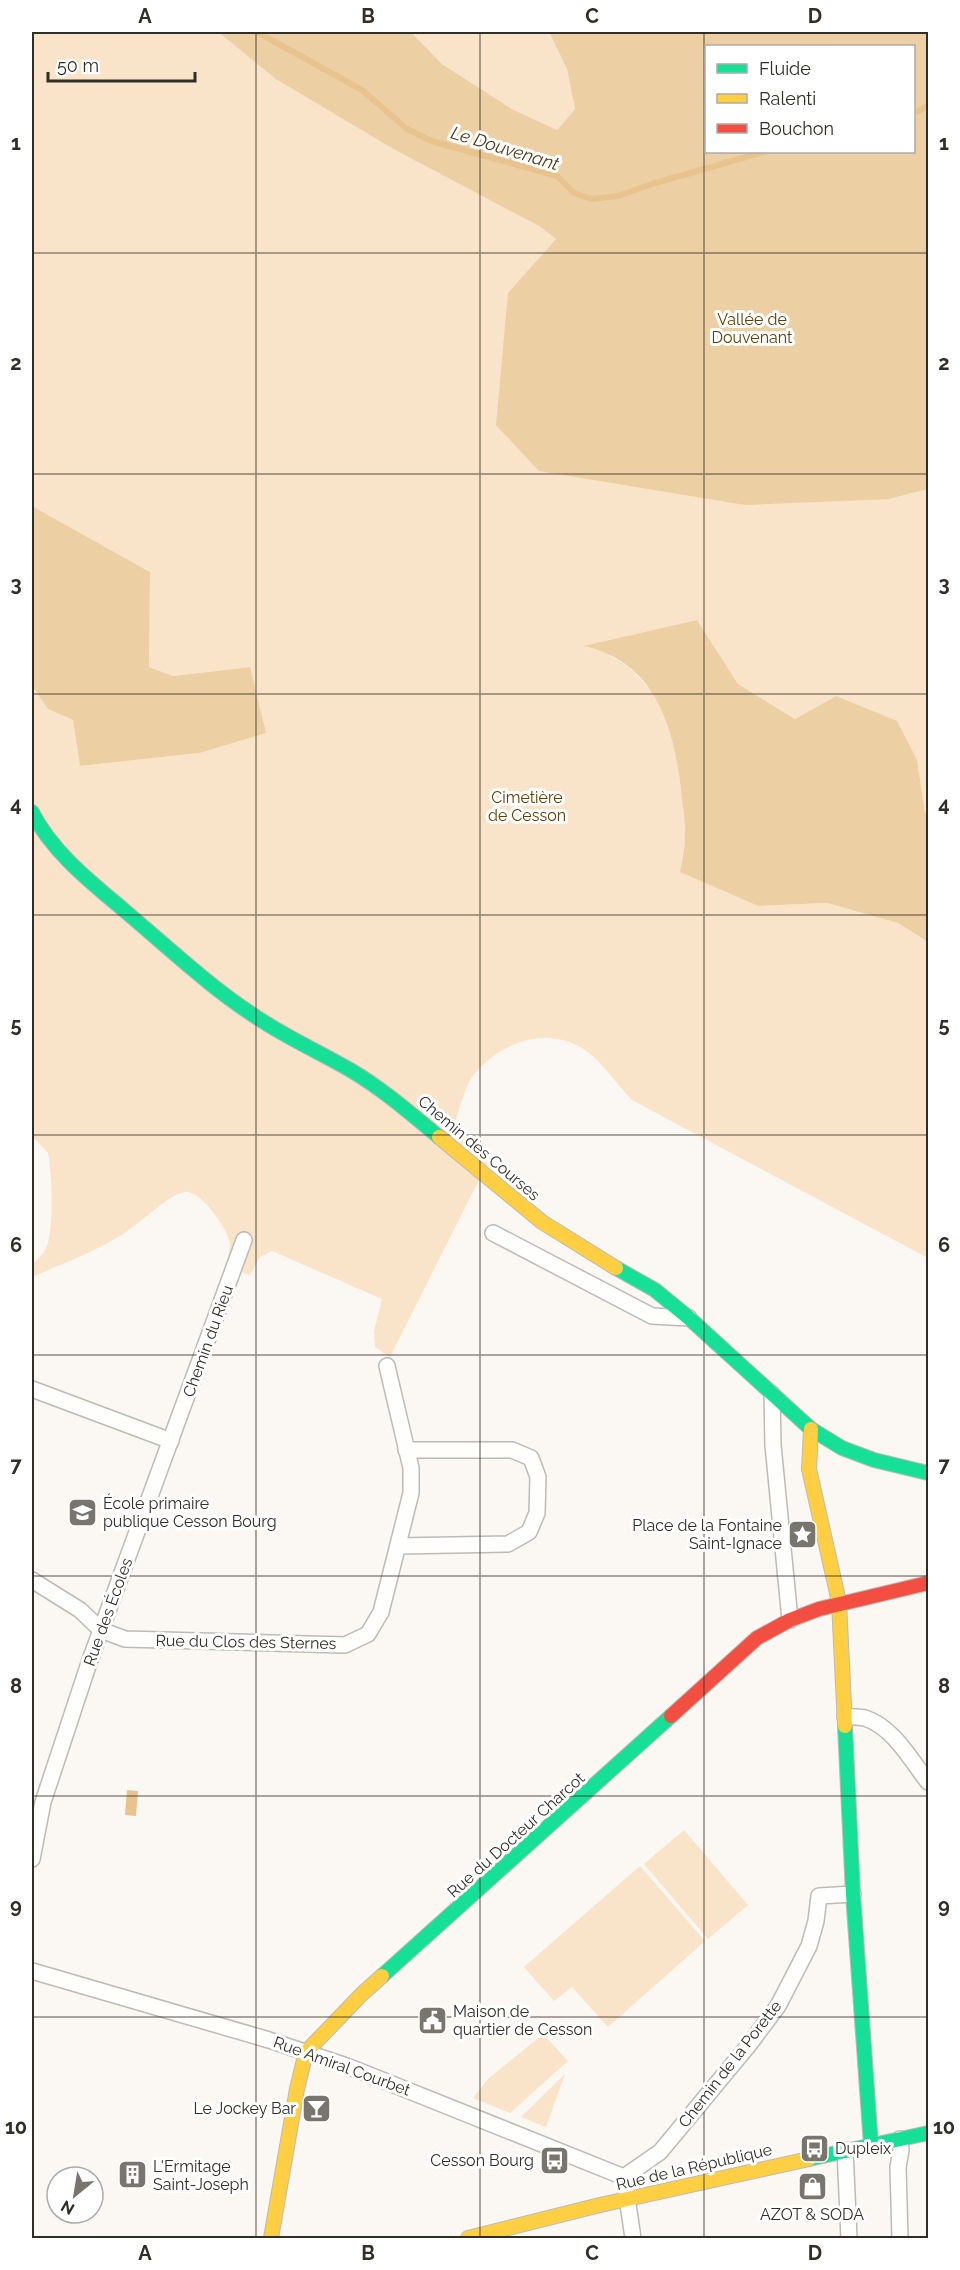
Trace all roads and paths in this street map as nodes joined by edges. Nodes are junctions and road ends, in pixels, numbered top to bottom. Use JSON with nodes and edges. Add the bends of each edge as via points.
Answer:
{"nodes":[{"id":1,"x":32,"y":812,"type":"edge"},
{"id":2,"x":493,"y":1233,"type":"dead end"},
{"id":3,"x":244,"y":1240,"type":"dead end"},
{"id":4,"x":688,"y":1318,"type":"junction"},
{"id":5,"x":387,"y":1366,"type":"dead end"},
{"id":6,"x":32,"y":1389,"type":"edge"},
{"id":7,"x":772,"y":1394,"type":"junction"},
{"id":8,"x":811,"y":1429,"type":"junction"},
{"id":9,"x":171,"y":1441,"type":"junction"},
{"id":10,"x":406,"y":1450,"type":"junction"},
{"id":11,"x":928,"y":1473,"type":"edge"},
{"id":12,"x":398,"y":1546,"type":"junction"},
{"id":13,"x":32,"y":1580,"type":"edge"},
{"id":14,"x":928,"y":1583,"type":"edge"},
{"id":15,"x":839,"y":1602,"type":"junction"},
{"id":16,"x":790,"y":1620,"type":"junction"},
{"id":17,"x":101,"y":1630,"type":"junction"},
{"id":18,"x":845,"y":1716,"type":"junction"},
{"id":19,"x":928,"y":1782,"type":"edge"},
{"id":20,"x":32,"y":1859,"type":"edge"},
{"id":21,"x":853,"y":1894,"type":"junction"},
{"id":22,"x":32,"y":1971,"type":"edge"},
{"id":23,"x":306,"y":2052,"type":"junction"},
{"id":24,"x":928,"y":2133,"type":"edge"},
{"id":25,"x":900,"y":2139,"type":"junction"},
{"id":26,"x":871,"y":2145,"type":"junction"},
{"id":27,"x":845,"y":2150,"type":"junction"},
{"id":28,"x":624,"y":2177,"type":"junction"},
{"id":29,"x":628,"y":2199,"type":"junction"},
{"id":30,"x":271,"y":2238,"type":"edge"},
{"id":31,"x":468,"y":2238,"type":"edge"},
{"id":32,"x":633,"y":2238,"type":"edge"},
{"id":33,"x":849,"y":2238,"type":"edge"},
{"id":34,"x":900,"y":2238,"type":"edge"}],
"edges":[{"from":1,"to":4,"type":"street","name":"Chemin des Courses","via":[[58,849],[105,894],[226,996],[265,1023],[354,1072],[542,1222],[654,1290]]},
{"from":2,"to":4,"type":"street","via":[[652,1316]]},
{"from":3,"to":9,"type":"street","name":"Chemin du Rieu"},
{"from":4,"to":7,"type":"street","name":"Chemin des Courses"},
{"from":5,"to":10,"type":"street","name":"Rue du Clos des Sternes"},
{"from":6,"to":9,"type":"street"},
{"from":7,"to":8,"type":"street","name":"Chemin des Courses"},
{"from":7,"to":16,"type":"street","via":[[773,1445]]},
{"from":8,"to":11,"type":"street","name":"Chemin des Courses","via":[[842,1448]]},
{"from":8,"to":15,"type":"street","via":[[809,1468]]},
{"from":9,"to":17,"type":"street","name":"Rue des Écoles"},
{"from":10,"to":12,"type":"street","name":"Rue du Clos des Sternes","via":[[411,1493]]},
{"from":10,"to":12,"type":"street","via":[[512,1450],[531,1458],[538,1477],[537,1513],[529,1532],[508,1544]]},
{"from":12,"to":17,"type":"street","name":"Rue du Clos des Sternes","via":[[381,1612],[368,1634],[345,1645],[125,1639]]},
{"from":13,"to":17,"type":"street","via":[[80,1610]]},
{"from":14,"to":15,"type":"street","name":"Rue du Docteur Charcot"},
{"from":15,"to":16,"type":"street","name":"Rue du Docteur Charcot"},
{"from":15,"to":18,"type":"street"},
{"from":16,"to":23,"type":"street","name":"Rue du Docteur Charcot","via":[[757,1638],[362,1994]]},
{"from":17,"to":20,"type":"street","name":"Rue des Écoles","via":[[43,1802]]},
{"from":18,"to":19,"type":"street","via":[[864,1718],[883,1728]]},
{"from":18,"to":21,"type":"street"},
{"from":21,"to":26,"type":"street"},
{"from":21,"to":28,"type":"street","name":"Chemin de la Porette","via":[[819,1896],[809,1946],[778,2006],[660,2152]]},
{"from":22,"to":23,"type":"street","name":"Rue Amiral Courbet"},
{"from":23,"to":28,"type":"street","name":"Rue Amiral Courbet"},
{"from":23,"to":30,"type":"street","name":"Rue du Docteur Charcot"},
{"from":24,"to":25,"type":"street","name":"Rue de la République"},
{"from":25,"to":26,"type":"street","name":"Rue de la République"},
{"from":25,"to":34,"type":"street"},
{"from":26,"to":27,"type":"street","name":"Rue de la République"},
{"from":27,"to":29,"type":"street","name":"Rue de la République"},
{"from":27,"to":33,"type":"street"},
{"from":28,"to":29,"type":"street"},
{"from":29,"to":31,"type":"street","name":"Rue de la République"},
{"from":29,"to":32,"type":"street"}]}
